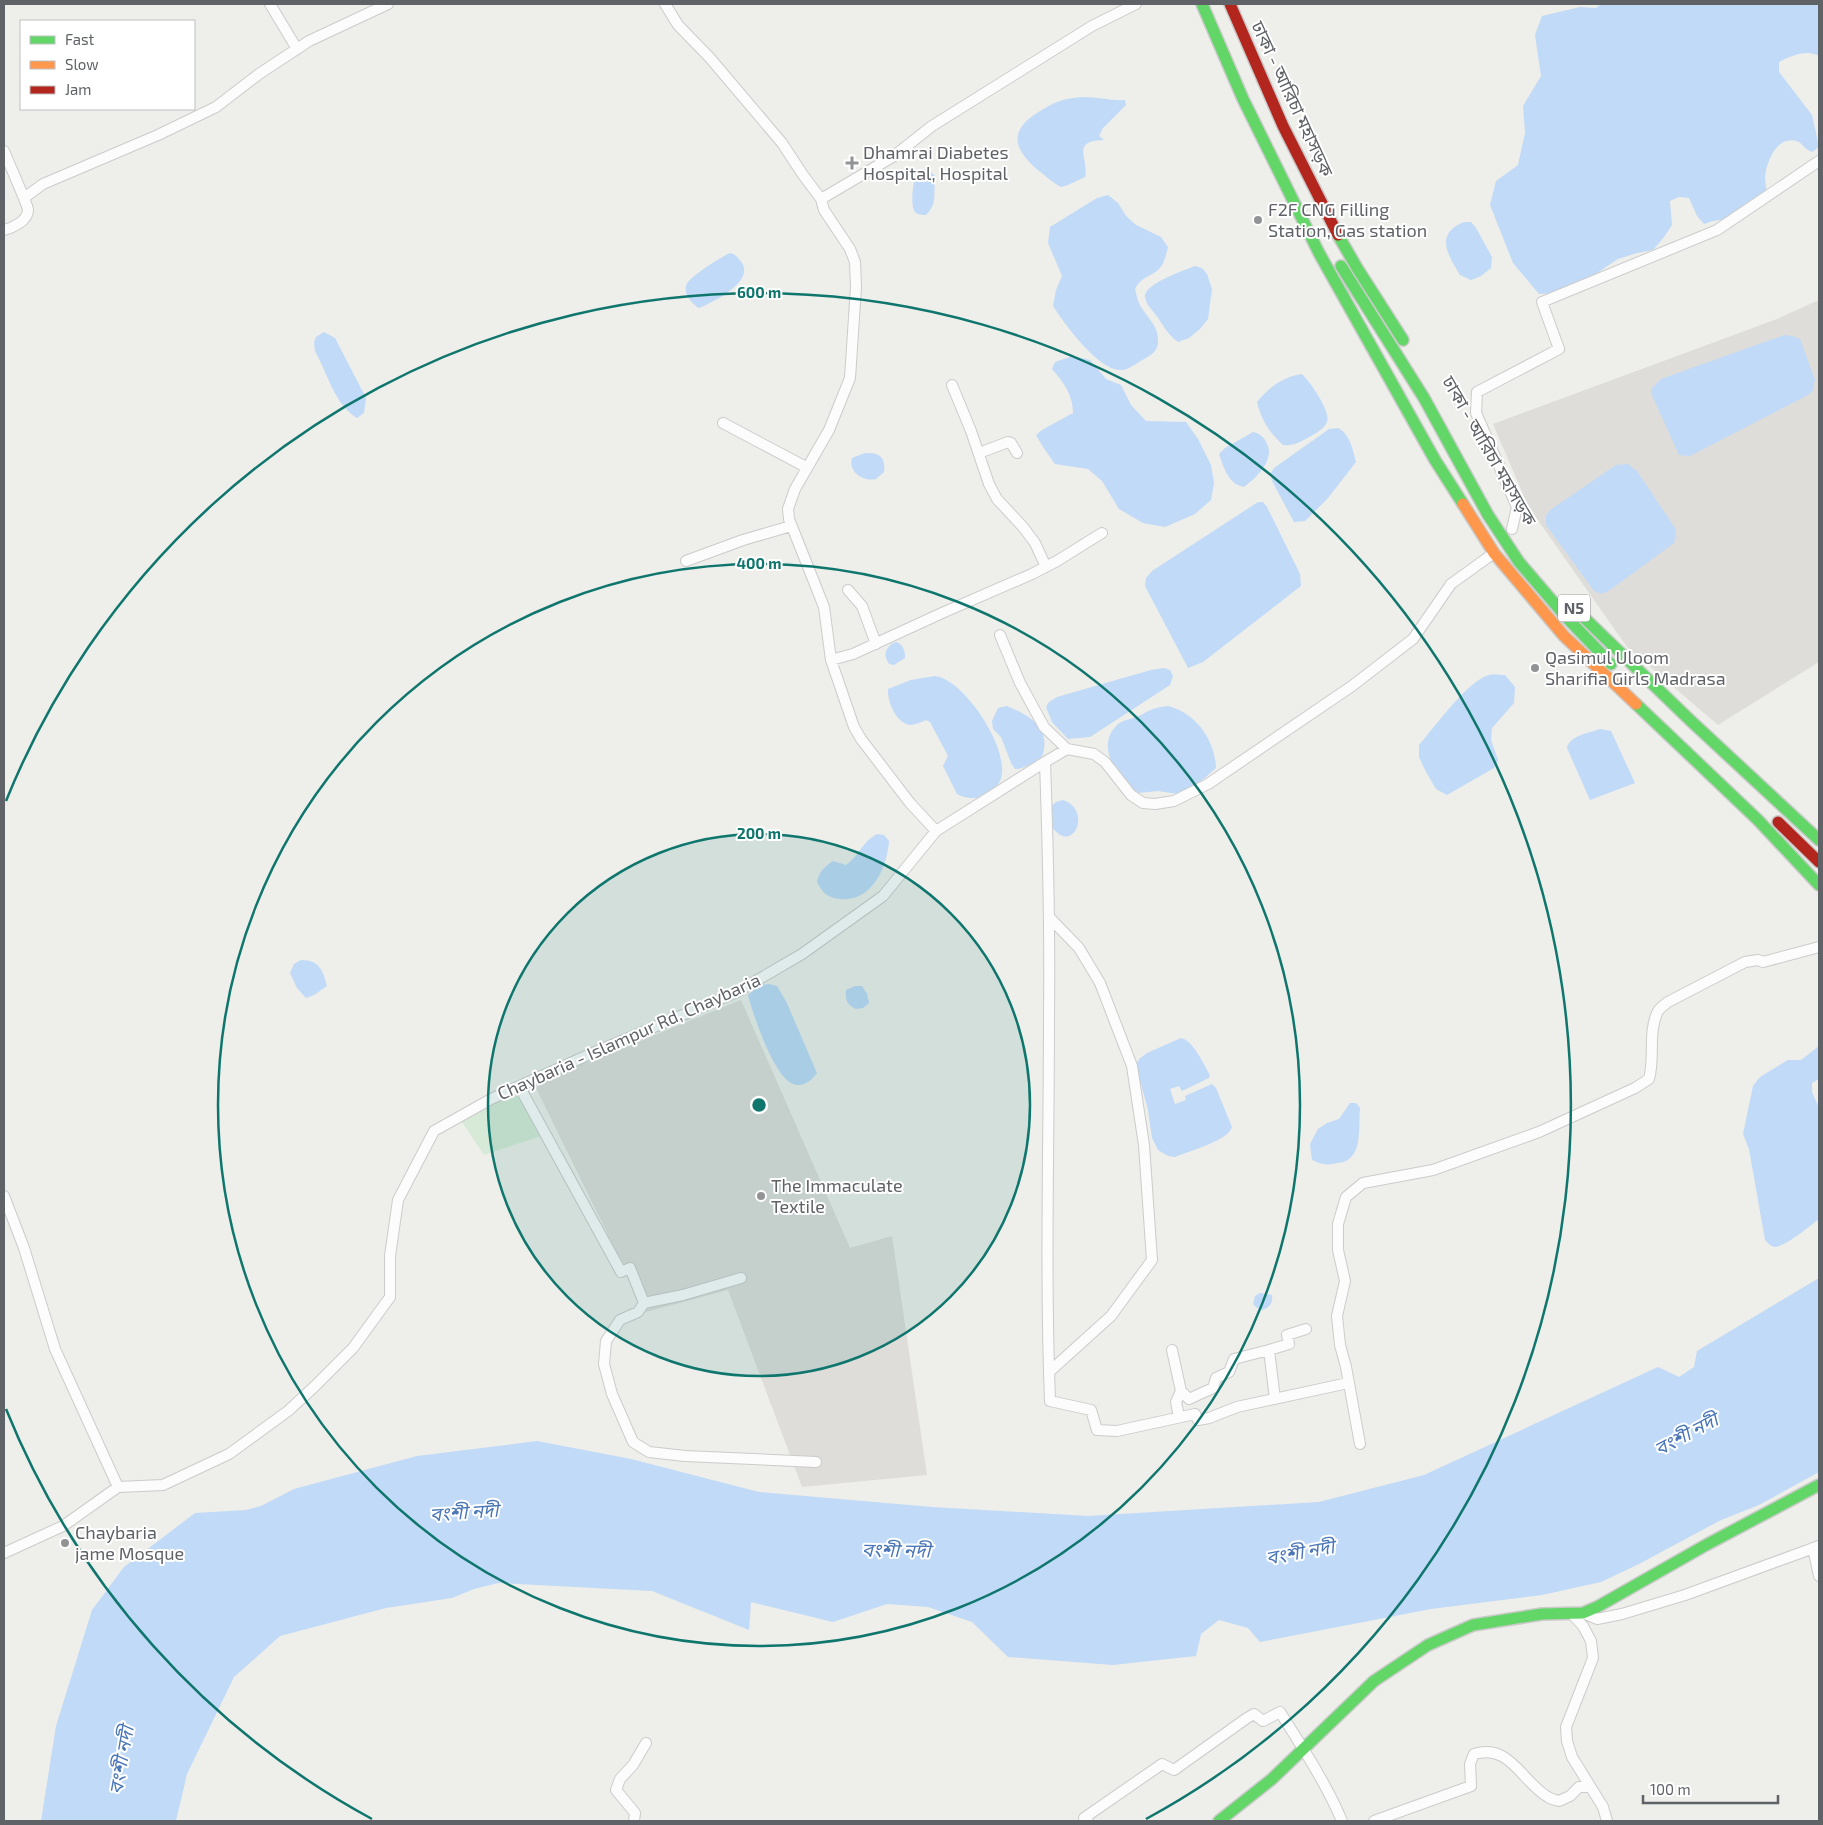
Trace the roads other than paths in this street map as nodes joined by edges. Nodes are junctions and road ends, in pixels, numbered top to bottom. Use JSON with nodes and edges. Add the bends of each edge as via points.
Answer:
{"nodes":[{"id":1,"x":270,"y":4,"type":"edge"},
{"id":2,"x":388,"y":4,"type":"edge"},
{"id":3,"x":665,"y":4,"type":"edge"},
{"id":4,"x":1136,"y":4,"type":"edge"},
{"id":5,"x":1202,"y":4,"type":"edge"},
{"id":6,"x":1230,"y":4,"type":"edge"},
{"id":7,"x":296,"y":49,"type":"junction"},
{"id":8,"x":1255,"y":98,"type":"dead end"},
{"id":9,"x":4,"y":151,"type":"edge"},
{"id":10,"x":1819,"y":161,"type":"edge"},
{"id":11,"x":24,"y":198,"type":"junction"},
{"id":12,"x":821,"y":199,"type":"junction"},
{"id":13,"x":4,"y":230,"type":"edge"},
{"id":14,"x":1323,"y":236,"type":"dead end"},
{"id":15,"x":1337,"y":260,"type":"dead end"},
{"id":16,"x":1410,"y":351,"type":"dead end"},
{"id":17,"x":952,"y":385,"type":"dead end"},
{"id":18,"x":724,"y":423,"type":"dead end"},
{"id":19,"x":979,"y":453,"type":"junction"},
{"id":20,"x":1017,"y":453,"type":"dead end"},
{"id":21,"x":806,"y":467,"type":"junction"},
{"id":22,"x":1503,"y":515,"type":"dead end"},
{"id":23,"x":791,"y":526,"type":"junction"},
{"id":24,"x":1102,"y":533,"type":"dead end"},
{"id":25,"x":1515,"y":533,"type":"joint"},
{"id":26,"x":1494,"y":554,"type":"junction"},
{"id":27,"x":686,"y":561,"type":"dead end"},
{"id":28,"x":1046,"y":566,"type":"junction"},
{"id":29,"x":848,"y":590,"type":"dead end"},
{"id":30,"x":1569,"y":602,"type":"dead end"},
{"id":31,"x":1000,"y":635,"type":"dead end"},
{"id":32,"x":876,"y":644,"type":"junction"},
{"id":33,"x":832,"y":660,"type":"junction"},
{"id":34,"x":1697,"y":746,"type":"dead end"},
{"id":35,"x":1067,"y":749,"type":"junction"},
{"id":36,"x":1045,"y":762,"type":"junction"},
{"id":37,"x":1769,"y":814,"type":"dead end"},
{"id":38,"x":936,"y":831,"type":"junction"},
{"id":39,"x":1819,"y":840,"type":"edge"},
{"id":40,"x":1819,"y":862,"type":"edge"},
{"id":41,"x":1819,"y":885,"type":"edge"},
{"id":42,"x":1049,"y":917,"type":"junction"},
{"id":43,"x":1819,"y":947,"type":"edge"},
{"id":44,"x":519,"y":1086,"type":"junction"},
{"id":45,"x":4,"y":1196,"type":"edge"},
{"id":46,"x":741,"y":1278,"type":"dead end"},
{"id":47,"x":644,"y":1303,"type":"junction"},
{"id":48,"x":1306,"y":1328,"type":"dead end"},
{"id":49,"x":1172,"y":1350,"type":"dead end"},
{"id":50,"x":1269,"y":1350,"type":"junction"},
{"id":51,"x":1049,"y":1372,"type":"junction"},
{"id":52,"x":1348,"y":1383,"type":"junction"},
{"id":53,"x":1181,"y":1391,"type":"junction"},
{"id":54,"x":1275,"y":1399,"type":"junction"},
{"id":55,"x":1179,"y":1417,"type":"junction"},
{"id":56,"x":1360,"y":1444,"type":"dead end"},
{"id":57,"x":816,"y":1462,"type":"dead end"},
{"id":58,"x":1819,"y":1484,"type":"edge"},
{"id":59,"x":118,"y":1487,"type":"junction"},
{"id":60,"x":1816,"y":1547,"type":"edge"},
{"id":61,"x":4,"y":1553,"type":"edge"},
{"id":62,"x":1819,"y":1576,"type":"edge"},
{"id":63,"x":1578,"y":1613,"type":"junction"},
{"id":64,"x":646,"y":1743,"type":"dead end"},
{"id":65,"x":1304,"y":1750,"type":"junction"},
{"id":66,"x":1590,"y":1786,"type":"junction"},
{"id":67,"x":634,"y":1821,"type":"edge"},
{"id":68,"x":1088,"y":1821,"type":"edge"},
{"id":69,"x":1219,"y":1821,"type":"edge"},
{"id":70,"x":1342,"y":1821,"type":"edge"},
{"id":71,"x":1374,"y":1821,"type":"edge"},
{"id":72,"x":1607,"y":1821,"type":"edge"}],
"edges":[{"from":1,"to":7,"type":"street"},
{"from":2,"to":7,"type":"street"},
{"from":3,"to":12,"type":"street","via":[[678,25],[782,143]]},
{"from":4,"to":12,"type":"street","via":[[1092,26],[932,126],[894,156]]},
{"from":5,"to":26,"type":"main road","number":"N5","via":[[1243,100],[1319,253],[1434,460]]},
{"from":6,"to":16,"type":"main road","name":"ঢাকা - আরিচা মহাসড়ক","via":[[1303,167],[1338,236]]},
{"from":7,"to":11,"type":"street","via":[[216,107],[43,184]]},
{"from":8,"to":14,"type":"main road"},
{"from":9,"to":11,"type":"street"},
{"from":10,"to":25,"type":"street","via":[[1717,230],[1542,302],[1559,349],[1477,392],[1476,413],[1517,506]]},
{"from":11,"to":13,"type":"street","via":[[28,211],[25,217]]},
{"from":12,"to":21,"type":"street","via":[[824,210],[855,262],[853,352],[850,378],[828,430]]},
{"from":15,"to":34,"type":"main road","number":"N5","via":[[1424,398],[1488,515],[1519,562],[1613,666]]},
{"from":17,"to":19,"type":"street"},
{"from":18,"to":21,"type":"street"},
{"from":19,"to":20,"type":"street","via":[[1008,442]]},
{"from":19,"to":28,"type":"street","via":[[991,489],[1023,526]]},
{"from":21,"to":23,"type":"street","via":[[788,510]]},
{"from":22,"to":25,"type":"main road","name":"ঢাকা - আরিচা মহাসড়ক"},
{"from":23,"to":27,"type":"street"},
{"from":23,"to":33,"type":"street","via":[[824,607]]},
{"from":24,"to":28,"type":"street"},
{"from":26,"to":35,"type":"street","via":[[1451,584],[1413,639],[1352,686],[1208,784],[1174,801],[1143,803],[1131,795],[1105,762],[1094,754]]},
{"from":26,"to":41,"type":"main road","number":"N5","via":[[1564,636],[1758,820]]},
{"from":28,"to":32,"type":"street"},
{"from":29,"to":32,"type":"street","via":[[862,606]]},
{"from":30,"to":39,"type":"main road","number":"N5"},
{"from":31,"to":35,"type":"street","via":[[1044,726]]},
{"from":32,"to":33,"type":"street"},
{"from":33,"to":38,"type":"street","via":[[860,739]]},
{"from":35,"to":36,"type":"street","name":"Chaybaria - Islampur Rd, Chaybaria"},
{"from":36,"to":38,"type":"street","name":"Chaybaria - Islampur Rd, Chaybaria"},
{"from":36,"to":42,"type":"street"},
{"from":37,"to":40,"type":"main road"},
{"from":38,"to":44,"type":"street","name":"Chaybaria - Islampur Rd, Chaybaria","via":[[882,896],[802,954],[737,992]]},
{"from":42,"to":51,"type":"street"},
{"from":42,"to":51,"type":"street","via":[[1079,948],[1100,983],[1132,1066],[1144,1145],[1152,1260],[1111,1316]]},
{"from":43,"to":52,"type":"street","via":[[1764,962],[1745,962],[1668,1002],[1657,1011],[1650,1079],[1636,1088],[1539,1132],[1433,1170],[1363,1183],[1346,1197],[1338,1224],[1338,1250],[1346,1281],[1337,1316]]},
{"from":44,"to":47,"type":"street","via":[[621,1272],[630,1268]]},
{"from":44,"to":59,"type":"street","name":"Chaybaria - Islampur Rd, Chaybaria","via":[[434,1131],[398,1200],[390,1256],[390,1297],[353,1348],[288,1410],[228,1454],[162,1485]]},
{"from":45,"to":59,"type":"street","via":[[24,1248],[55,1349]]},
{"from":46,"to":47,"type":"street"},
{"from":47,"to":57,"type":"street","via":[[638,1312],[620,1320],[606,1341],[604,1364],[612,1394],[633,1442],[649,1452],[685,1456]]},
{"from":48,"to":50,"type":"street","via":[[1287,1335],[1289,1344]]},
{"from":49,"to":53,"type":"street"},
{"from":50,"to":53,"type":"street","via":[[1234,1360],[1229,1372],[1216,1378],[1213,1388],[1189,1399]]},
{"from":50,"to":54,"type":"street"},
{"from":51,"to":55,"type":"street","via":[[1050,1401],[1091,1410],[1097,1430],[1117,1431]]},
{"from":52,"to":54,"type":"street"},
{"from":52,"to":56,"type":"street"},
{"from":53,"to":55,"type":"street","via":[[1176,1402]]},
{"from":54,"to":55,"type":"street","via":[[1237,1407],[1209,1418],[1198,1420],[1195,1414]]},
{"from":58,"to":63,"type":"main road","via":[[1597,1607]]},
{"from":59,"to":61,"type":"street","via":[[63,1526]]},
{"from":60,"to":62,"type":"street"},
{"from":60,"to":63,"type":"street","via":[[1685,1596],[1622,1614],[1597,1619]]},
{"from":63,"to":65,"type":"main road","via":[[1497,1620],[1466,1628],[1428,1645],[1374,1681]]},
{"from":63,"to":66,"type":"street","via":[[1591,1641],[1593,1658],[1566,1727],[1572,1757]]},
{"from":64,"to":67,"type":"street","via":[[634,1765],[620,1778],[616,1790],[635,1813]]},
{"from":65,"to":68,"type":"street","via":[[1280,1712],[1262,1721],[1254,1714],[1174,1770],[1162,1764],[1084,1818]]},
{"from":65,"to":69,"type":"main road","via":[[1272,1780]]},
{"from":65,"to":70,"type":"street"},
{"from":66,"to":71,"type":"street","via":[[1579,1787],[1559,1801],[1547,1796],[1500,1754],[1484,1751],[1474,1754],[1470,1764],[1470,1786]]},
{"from":66,"to":72,"type":"street","via":[[1603,1807]]}]}
